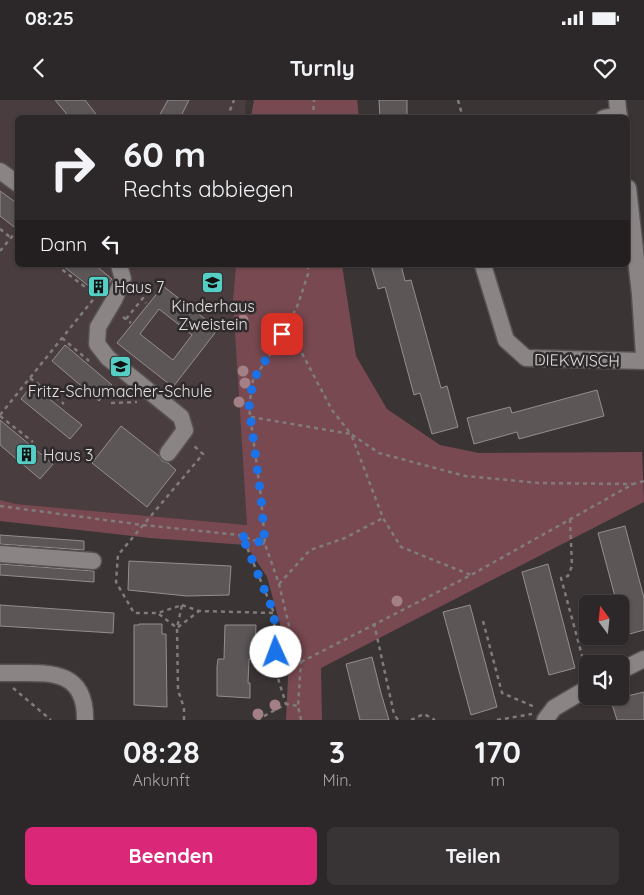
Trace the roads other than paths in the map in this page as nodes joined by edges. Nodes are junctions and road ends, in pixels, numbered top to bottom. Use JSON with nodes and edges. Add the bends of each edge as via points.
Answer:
{"nodes":[{"id":1,"x":0,"y":171,"type":"edge"},
{"id":2,"x":15,"y":182,"type":"edge"},
{"id":3,"x":630,"y":206,"type":"edge"},
{"id":4,"x":120,"y":267,"type":"edge"},
{"id":5,"x":484,"y":267,"type":"edge"},
{"id":6,"x":644,"y":355,"type":"edge"},
{"id":7,"x":644,"y":361,"type":"edge"},
{"id":8,"x":168,"y":453,"type":"dead end"},
{"id":9,"x":0,"y":554,"type":"edge"},
{"id":10,"x":93,"y":561,"type":"dead end"},
{"id":11,"x":644,"y":659,"type":"edge"},
{"id":12,"x":629,"y":666,"type":"edge"},
{"id":13,"x":4,"y":678,"type":"edge"},
{"id":14,"x":579,"y":693,"type":"edge"},
{"id":15,"x":547,"y":716,"type":"edge"},
{"id":16,"x":84,"y":720,"type":"edge"}],
"edges":[{"from":1,"to":2,"type":"street"},
{"from":3,"to":6,"type":"street"},
{"from":4,"to":8,"type":"street","via":[[123,280],[98,326],[97,344],[108,358],[181,418],[185,430]]},
{"from":5,"to":7,"type":"street","name":"DIEKWISCH","via":[[506,340],[526,358]]},
{"from":9,"to":10,"type":"street"},
{"from":11,"to":12,"type":"street"},
{"from":13,"to":16,"type":"street","via":[[56,675],[72,682],[82,695]]},
{"from":14,"to":15,"type":"street","via":[[560,703]]}]}
